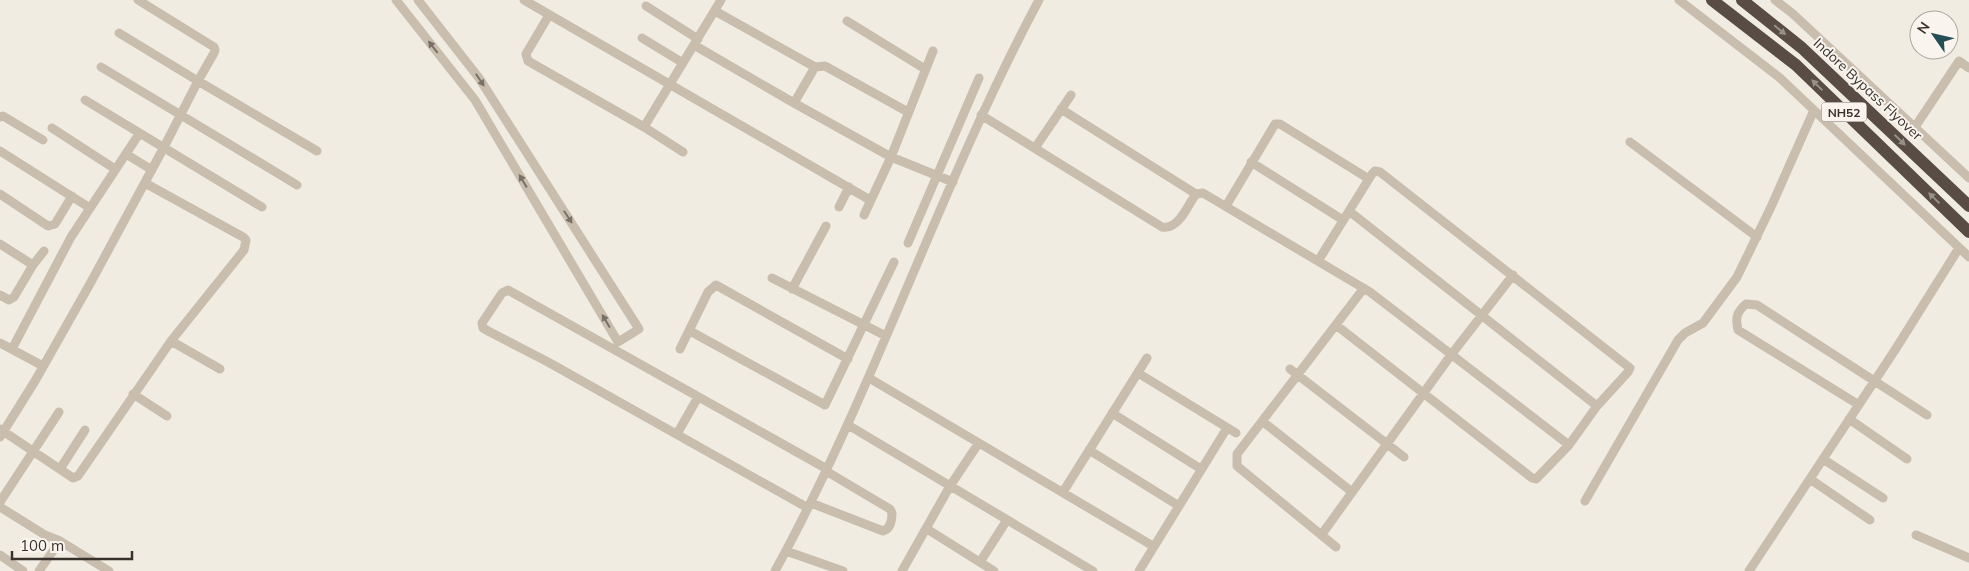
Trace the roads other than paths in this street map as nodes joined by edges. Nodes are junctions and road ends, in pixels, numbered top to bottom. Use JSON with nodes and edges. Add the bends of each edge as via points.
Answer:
{"nodes":[{"id":1,"x":138,"y":0,"type":"edge"},
{"id":2,"x":396,"y":0,"type":"edge"},
{"id":3,"x":418,"y":0,"type":"edge"},
{"id":4,"x":524,"y":0,"type":"edge"},
{"id":5,"x":721,"y":0,"type":"edge"},
{"id":6,"x":1039,"y":0,"type":"edge"},
{"id":7,"x":1679,"y":0,"type":"edge"},
{"id":8,"x":1712,"y":0,"type":"edge"},
{"id":9,"x":1742,"y":0,"type":"edge"},
{"id":10,"x":1775,"y":0,"type":"edge"},
{"id":11,"x":646,"y":6,"type":"dead end"},
{"id":12,"x":715,"y":11,"type":"junction"},
{"id":13,"x":549,"y":15,"type":"junction"},
{"id":14,"x":847,"y":21,"type":"dead end"},
{"id":15,"x":119,"y":34,"type":"dead end"},
{"id":16,"x":642,"y":38,"type":"dead end"},
{"id":17,"x":696,"y":42,"type":"junction"},
{"id":18,"x":933,"y":51,"type":"dead end"},
{"id":19,"x":683,"y":63,"type":"junction"},
{"id":20,"x":102,"y":67,"type":"dead end"},
{"id":21,"x":815,"y":68,"type":"junction"},
{"id":22,"x":1969,"y":68,"type":"edge"},
{"id":23,"x":925,"y":69,"type":"junction"},
{"id":24,"x":979,"y":78,"type":"dead end"},
{"id":25,"x":198,"y":81,"type":"junction"},
{"id":26,"x":669,"y":85,"type":"junction"},
{"id":27,"x":1071,"y":95,"type":"dead end"},
{"id":28,"x":85,"y":100,"type":"dead end"},
{"id":29,"x":794,"y":103,"type":"junction"},
{"id":30,"x":1061,"y":109,"type":"junction"},
{"id":31,"x":1814,"y":110,"type":"junction"},
{"id":32,"x":908,"y":112,"type":"junction"},
{"id":33,"x":180,"y":114,"type":"junction"},
{"id":34,"x":981,"y":115,"type":"junction"},
{"id":35,"x":0,"y":116,"type":"edge"},
{"id":36,"x":644,"y":127,"type":"junction"},
{"id":37,"x":1915,"y":127,"type":"junction"},
{"id":38,"x":52,"y":128,"type":"dead end"},
{"id":39,"x":139,"y":134,"type":"junction"},
{"id":40,"x":43,"y":140,"type":"dead end"},
{"id":41,"x":1630,"y":142,"type":"dead end"},
{"id":42,"x":1035,"y":148,"type":"junction"},
{"id":43,"x":164,"y":149,"type":"junction"},
{"id":44,"x":0,"y":151,"type":"edge"},
{"id":45,"x":317,"y":151,"type":"dead end"},
{"id":46,"x":683,"y":152,"type":"dead end"},
{"id":47,"x":126,"y":154,"type":"junction"},
{"id":48,"x":891,"y":157,"type":"junction"},
{"id":49,"x":1251,"y":162,"type":"junction"},
{"id":50,"x":115,"y":168,"type":"junction"},
{"id":51,"x":152,"y":170,"type":"junction"},
{"id":52,"x":936,"y":175,"type":"junction"},
{"id":53,"x":1969,"y":178,"type":"edge"},
{"id":54,"x":1369,"y":179,"type":"junction"},
{"id":55,"x":953,"y":182,"type":"junction"},
{"id":56,"x":145,"y":183,"type":"junction"},
{"id":57,"x":297,"y":186,"type":"dead end"},
{"id":58,"x":849,"y":187,"type":"junction"},
{"id":59,"x":0,"y":194,"type":"edge"},
{"id":60,"x":1196,"y":194,"type":"junction"},
{"id":61,"x":72,"y":196,"type":"junction"},
{"id":62,"x":870,"y":200,"type":"junction"},
{"id":63,"x":1226,"y":206,"type":"junction"},
{"id":64,"x":1969,"y":206,"type":"edge"},
{"id":65,"x":262,"y":207,"type":"dead end"},
{"id":66,"x":839,"y":207,"type":"dead end"},
{"id":67,"x":90,"y":208,"type":"junction"},
{"id":68,"x":1349,"y":211,"type":"junction"},
{"id":69,"x":864,"y":215,"type":"dead end"},
{"id":70,"x":1343,"y":220,"type":"junction"},
{"id":71,"x":826,"y":226,"type":"dead end"},
{"id":72,"x":1969,"y":232,"type":"edge"},
{"id":73,"x":1757,"y":237,"type":"junction"},
{"id":74,"x":908,"y":243,"type":"dead end"},
{"id":75,"x":0,"y":244,"type":"edge"},
{"id":76,"x":1959,"y":248,"type":"junction"},
{"id":77,"x":44,"y":251,"type":"dead end"},
{"id":78,"x":1969,"y":257,"type":"edge"},
{"id":79,"x":1318,"y":261,"type":"junction"},
{"id":80,"x":894,"y":262,"type":"dead end"},
{"id":81,"x":33,"y":264,"type":"junction"},
{"id":82,"x":1513,"y":275,"type":"junction"},
{"id":83,"x":772,"y":278,"type":"dead end"},
{"id":84,"x":1364,"y":288,"type":"junction"},
{"id":85,"x":792,"y":289,"type":"junction"},
{"id":86,"x":0,"y":295,"type":"edge"},
{"id":87,"x":1482,"y":315,"type":"junction"},
{"id":88,"x":1336,"y":325,"type":"junction"},
{"id":89,"x":863,"y":326,"type":"junction"},
{"id":90,"x":690,"y":331,"type":"junction"},
{"id":91,"x":886,"y":336,"type":"junction"},
{"id":92,"x":171,"y":341,"type":"junction"},
{"id":93,"x":0,"y":343,"type":"edge"},
{"id":94,"x":12,"y":349,"type":"junction"},
{"id":95,"x":680,"y":349,"type":"dead end"},
{"id":96,"x":1451,"y":355,"type":"junction"},
{"id":97,"x":1147,"y":358,"type":"dead end"},
{"id":98,"x":848,"y":359,"type":"junction"},
{"id":99,"x":43,"y":366,"type":"junction"},
{"id":100,"x":220,"y":369,"type":"dead end"},
{"id":101,"x":1294,"y":372,"type":"junction"},
{"id":102,"x":1138,"y":373,"type":"junction"},
{"id":103,"x":869,"y":378,"type":"junction"},
{"id":104,"x":1875,"y":380,"type":"junction"},
{"id":105,"x":1424,"y":392,"type":"junction"},
{"id":106,"x":133,"y":394,"type":"junction"},
{"id":107,"x":698,"y":397,"type":"junction"},
{"id":108,"x":1859,"y":405,"type":"junction"},
{"id":109,"x":1598,"y":406,"type":"junction"},
{"id":110,"x":59,"y":412,"type":"dead end"},
{"id":111,"x":1112,"y":414,"type":"junction"},
{"id":112,"x":1927,"y":415,"type":"dead end"},
{"id":113,"x":167,"y":416,"type":"dead end"},
{"id":114,"x":1849,"y":419,"type":"junction"},
{"id":115,"x":1262,"y":422,"type":"junction"},
{"id":116,"x":848,"y":425,"type":"junction"},
{"id":117,"x":1227,"y":428,"type":"junction"},
{"id":118,"x":85,"y":430,"type":"dead end"},
{"id":119,"x":1,"y":433,"type":"edge"},
{"id":120,"x":1236,"y":433,"type":"dead end"},
{"id":121,"x":677,"y":434,"type":"junction"},
{"id":122,"x":978,"y":444,"type":"junction"},
{"id":123,"x":1387,"y":444,"type":"junction"},
{"id":124,"x":1569,"y":445,"type":"junction"},
{"id":125,"x":1090,"y":450,"type":"junction"},
{"id":126,"x":33,"y":451,"type":"junction"},
{"id":127,"x":1404,"y":457,"type":"dead end"},
{"id":128,"x":1823,"y":459,"type":"junction"},
{"id":129,"x":1907,"y":459,"type":"dead end"},
{"id":130,"x":60,"y":469,"type":"junction"},
{"id":131,"x":1201,"y":469,"type":"junction"},
{"id":132,"x":827,"y":470,"type":"junction"},
{"id":133,"x":1810,"y":478,"type":"junction"},
{"id":134,"x":950,"y":486,"type":"junction"},
{"id":135,"x":1063,"y":492,"type":"junction"},
{"id":136,"x":1352,"y":492,"type":"junction"},
{"id":137,"x":1883,"y":498,"type":"dead end"},
{"id":138,"x":0,"y":502,"type":"edge"},
{"id":139,"x":1585,"y":502,"type":"dead end"},
{"id":140,"x":809,"y":506,"type":"junction"},
{"id":141,"x":1178,"y":506,"type":"junction"},
{"id":142,"x":0,"y":508,"type":"edge"},
{"id":143,"x":1007,"y":520,"type":"junction"},
{"id":144,"x":1870,"y":520,"type":"dead end"},
{"id":145,"x":927,"y":529,"type":"junction"},
{"id":146,"x":1322,"y":534,"type":"junction"},
{"id":147,"x":1916,"y":536,"type":"dead end"},
{"id":148,"x":60,"y":541,"type":"junction"},
{"id":149,"x":1154,"y":546,"type":"junction"},
{"id":150,"x":1336,"y":547,"type":"dead end"},
{"id":151,"x":786,"y":550,"type":"junction"},
{"id":152,"x":0,"y":555,"type":"edge"},
{"id":153,"x":1969,"y":558,"type":"edge"},
{"id":154,"x":980,"y":562,"type":"junction"},
{"id":155,"x":41,"y":570,"type":"edge"},
{"id":156,"x":23,"y":571,"type":"edge"},
{"id":157,"x":109,"y":571,"type":"edge"},
{"id":158,"x":775,"y":571,"type":"edge"},
{"id":159,"x":843,"y":571,"type":"edge"},
{"id":160,"x":902,"y":571,"type":"edge"},
{"id":161,"x":994,"y":571,"type":"edge"},
{"id":162,"x":1093,"y":571,"type":"edge"},
{"id":163,"x":1139,"y":571,"type":"edge"},
{"id":164,"x":1749,"y":571,"type":"edge"}],
"edges":[{"from":1,"to":25,"type":"street","via":[[214,47],[214,53]]},
{"from":3,"to":2,"type":"street","one_way":true,"via":[[479,78],[639,329],[618,342],[475,100]]},
{"from":4,"to":13,"type":"street"},
{"from":5,"to":12,"type":"street"},
{"from":6,"to":34,"type":"street"},
{"from":7,"to":31,"type":"street","via":[[1780,78]]},
{"from":72,"to":8,"type":"highway","number":"NH52","one_way":true,"via":[[1796,65]]},
{"from":9,"to":64,"type":"highway","name":"Indore Bypass Flyover","number":"NH52","one_way":true,"via":[[1802,48]]},
{"from":10,"to":37,"type":"street","via":[[1792,12]]},
{"from":11,"to":17,"type":"street"},
{"from":12,"to":17,"type":"street"},
{"from":12,"to":21,"type":"street"},
{"from":13,"to":26,"type":"street"},
{"from":13,"to":36,"type":"street","via":[[526,54],[528,61]]},
{"from":14,"to":23,"type":"street"},
{"from":15,"to":25,"type":"street"},
{"from":16,"to":19,"type":"street"},
{"from":17,"to":19,"type":"street"},
{"from":17,"to":29,"type":"street"},
{"from":18,"to":23,"type":"street"},
{"from":19,"to":26,"type":"street"},
{"from":20,"to":33,"type":"street"},
{"from":21,"to":29,"type":"street"},
{"from":21,"to":32,"type":"street","via":[[825,66]]},
{"from":22,"to":37,"type":"street","via":[[1959,61]]},
{"from":23,"to":32,"type":"street"},
{"from":24,"to":52,"type":"street"},
{"from":25,"to":33,"type":"street"},
{"from":25,"to":45,"type":"street"},
{"from":26,"to":36,"type":"street"},
{"from":26,"to":58,"type":"street"},
{"from":27,"to":30,"type":"street"},
{"from":28,"to":39,"type":"street"},
{"from":29,"to":48,"type":"street"},
{"from":30,"to":42,"type":"street"},
{"from":30,"to":60,"type":"street"},
{"from":31,"to":73,"type":"street"},
{"from":31,"to":76,"type":"street"},
{"from":32,"to":48,"type":"street"},
{"from":33,"to":43,"type":"street"},
{"from":33,"to":57,"type":"street"},
{"from":34,"to":42,"type":"street"},
{"from":34,"to":55,"type":"street"},
{"from":35,"to":40,"type":"street"},
{"from":36,"to":46,"type":"street"},
{"from":37,"to":53,"type":"street"},
{"from":38,"to":50,"type":"street"},
{"from":39,"to":43,"type":"street"},
{"from":39,"to":47,"type":"street"},
{"from":41,"to":73,"type":"street"},
{"from":42,"to":60,"type":"street","via":[[1162,227],[1168,228],[1179,220]]},
{"from":43,"to":51,"type":"street"},
{"from":43,"to":65,"type":"street"},
{"from":44,"to":61,"type":"street"},
{"from":47,"to":50,"type":"street"},
{"from":47,"to":51,"type":"street"},
{"from":48,"to":52,"type":"street"},
{"from":48,"to":62,"type":"street"},
{"from":49,"to":54,"type":"street","via":[[1271,127],[1280,124]]},
{"from":49,"to":63,"type":"street"},
{"from":49,"to":70,"type":"street"},
{"from":50,"to":67,"type":"street"},
{"from":51,"to":56,"type":"street"},
{"from":52,"to":55,"type":"street"},
{"from":52,"to":74,"type":"street"},
{"from":54,"to":68,"type":"street"},
{"from":54,"to":82,"type":"street","via":[[1375,171],[1380,172]]},
{"from":55,"to":91,"type":"street"},
{"from":56,"to":92,"type":"street","via":[[246,240],[244,250]]},
{"from":56,"to":99,"type":"street"},
{"from":58,"to":62,"type":"street"},
{"from":58,"to":66,"type":"street"},
{"from":59,"to":61,"type":"street","via":[[48,226],[55,224]]},
{"from":60,"to":63,"type":"street","via":[[1203,193]]},
{"from":61,"to":67,"type":"street"},
{"from":62,"to":69,"type":"street"},
{"from":63,"to":79,"type":"street"},
{"from":67,"to":94,"type":"street"},
{"from":68,"to":70,"type":"street"},
{"from":68,"to":87,"type":"street"},
{"from":70,"to":79,"type":"street"},
{"from":71,"to":85,"type":"street"},
{"from":73,"to":139,"type":"street","via":[[1737,277],[1708,317],[1678,340]]},
{"from":75,"to":81,"type":"street"},
{"from":76,"to":78,"type":"street"},
{"from":76,"to":104,"type":"street"},
{"from":77,"to":81,"type":"street"},
{"from":79,"to":84,"type":"street"},
{"from":80,"to":89,"type":"street"},
{"from":81,"to":86,"type":"street","via":[[14,297],[9,300]]},
{"from":82,"to":87,"type":"street"},
{"from":82,"to":109,"type":"street","via":[[1630,368]]},
{"from":83,"to":85,"type":"street"},
{"from":84,"to":88,"type":"street"},
{"from":84,"to":96,"type":"street"},
{"from":85,"to":89,"type":"street"},
{"from":87,"to":96,"type":"street"},
{"from":87,"to":109,"type":"street"},
{"from":88,"to":101,"type":"street"},
{"from":88,"to":105,"type":"street"},
{"from":89,"to":91,"type":"street"},
{"from":89,"to":98,"type":"street"},
{"from":90,"to":95,"type":"street"},
{"from":90,"to":98,"type":"street","via":[[708,292],[716,285]]},
{"from":90,"to":98,"type":"street","via":[[825,405]]},
{"from":91,"to":103,"type":"street"},
{"from":92,"to":100,"type":"street"},
{"from":92,"to":106,"type":"street"},
{"from":93,"to":94,"type":"street"},
{"from":94,"to":99,"type":"street"},
{"from":96,"to":105,"type":"street"},
{"from":96,"to":124,"type":"street"},
{"from":97,"to":102,"type":"street"},
{"from":99,"to":119,"type":"street"},
{"from":101,"to":115,"type":"street"},
{"from":101,"to":123,"type":"street"},
{"from":102,"to":111,"type":"street"},
{"from":102,"to":117,"type":"street"},
{"from":103,"to":116,"type":"street"},
{"from":103,"to":122,"type":"street"},
{"from":104,"to":108,"type":"street"},
{"from":104,"to":108,"type":"street","via":[[1757,305],[1746,304],[1738,312],[1738,330]]},
{"from":104,"to":112,"type":"street"},
{"from":105,"to":123,"type":"street"},
{"from":105,"to":124,"type":"street","via":[[1532,478],[1539,477]]},
{"from":106,"to":113,"type":"street"},
{"from":106,"to":130,"type":"street","via":[[78,476],[73,478]]},
{"from":107,"to":121,"type":"street"},
{"from":107,"to":121,"type":"street","via":[[508,290],[502,292],[482,323],[483,328],[490,332]]},
{"from":107,"to":132,"type":"street"},
{"from":108,"to":114,"type":"street"},
{"from":109,"to":124,"type":"street"},
{"from":110,"to":126,"type":"street"},
{"from":111,"to":125,"type":"street"},
{"from":111,"to":131,"type":"street"},
{"from":114,"to":128,"type":"street"},
{"from":114,"to":129,"type":"street"},
{"from":115,"to":136,"type":"street"},
{"from":115,"to":146,"type":"street","via":[[1237,454],[1237,466]]},
{"from":116,"to":132,"type":"street"},
{"from":116,"to":134,"type":"street"},
{"from":117,"to":120,"type":"street"},
{"from":117,"to":131,"type":"street"},
{"from":118,"to":130,"type":"street"},
{"from":119,"to":126,"type":"street"},
{"from":121,"to":140,"type":"street"},
{"from":122,"to":134,"type":"street"},
{"from":122,"to":135,"type":"street"},
{"from":123,"to":127,"type":"street"},
{"from":123,"to":136,"type":"street"},
{"from":125,"to":135,"type":"street"},
{"from":125,"to":141,"type":"street"},
{"from":126,"to":130,"type":"street"},
{"from":126,"to":138,"type":"street"},
{"from":128,"to":133,"type":"street"},
{"from":128,"to":137,"type":"street"},
{"from":131,"to":141,"type":"street"},
{"from":132,"to":140,"type":"street"},
{"from":132,"to":140,"type":"street","via":[[890,509],[890,525],[882,531]]},
{"from":133,"to":144,"type":"street"},
{"from":133,"to":164,"type":"street"},
{"from":134,"to":143,"type":"street"},
{"from":134,"to":145,"type":"street"},
{"from":135,"to":149,"type":"street"},
{"from":136,"to":146,"type":"street"},
{"from":140,"to":151,"type":"street"},
{"from":141,"to":149,"type":"street"},
{"from":142,"to":148,"type":"street"},
{"from":143,"to":154,"type":"street"},
{"from":143,"to":162,"type":"street"},
{"from":145,"to":154,"type":"street"},
{"from":145,"to":160,"type":"street"},
{"from":146,"to":150,"type":"street"},
{"from":147,"to":153,"type":"street"},
{"from":148,"to":155,"type":"street"},
{"from":148,"to":157,"type":"street"},
{"from":149,"to":163,"type":"street"},
{"from":151,"to":158,"type":"street"},
{"from":151,"to":159,"type":"street"},
{"from":152,"to":156,"type":"street"},
{"from":154,"to":161,"type":"street"}]}
